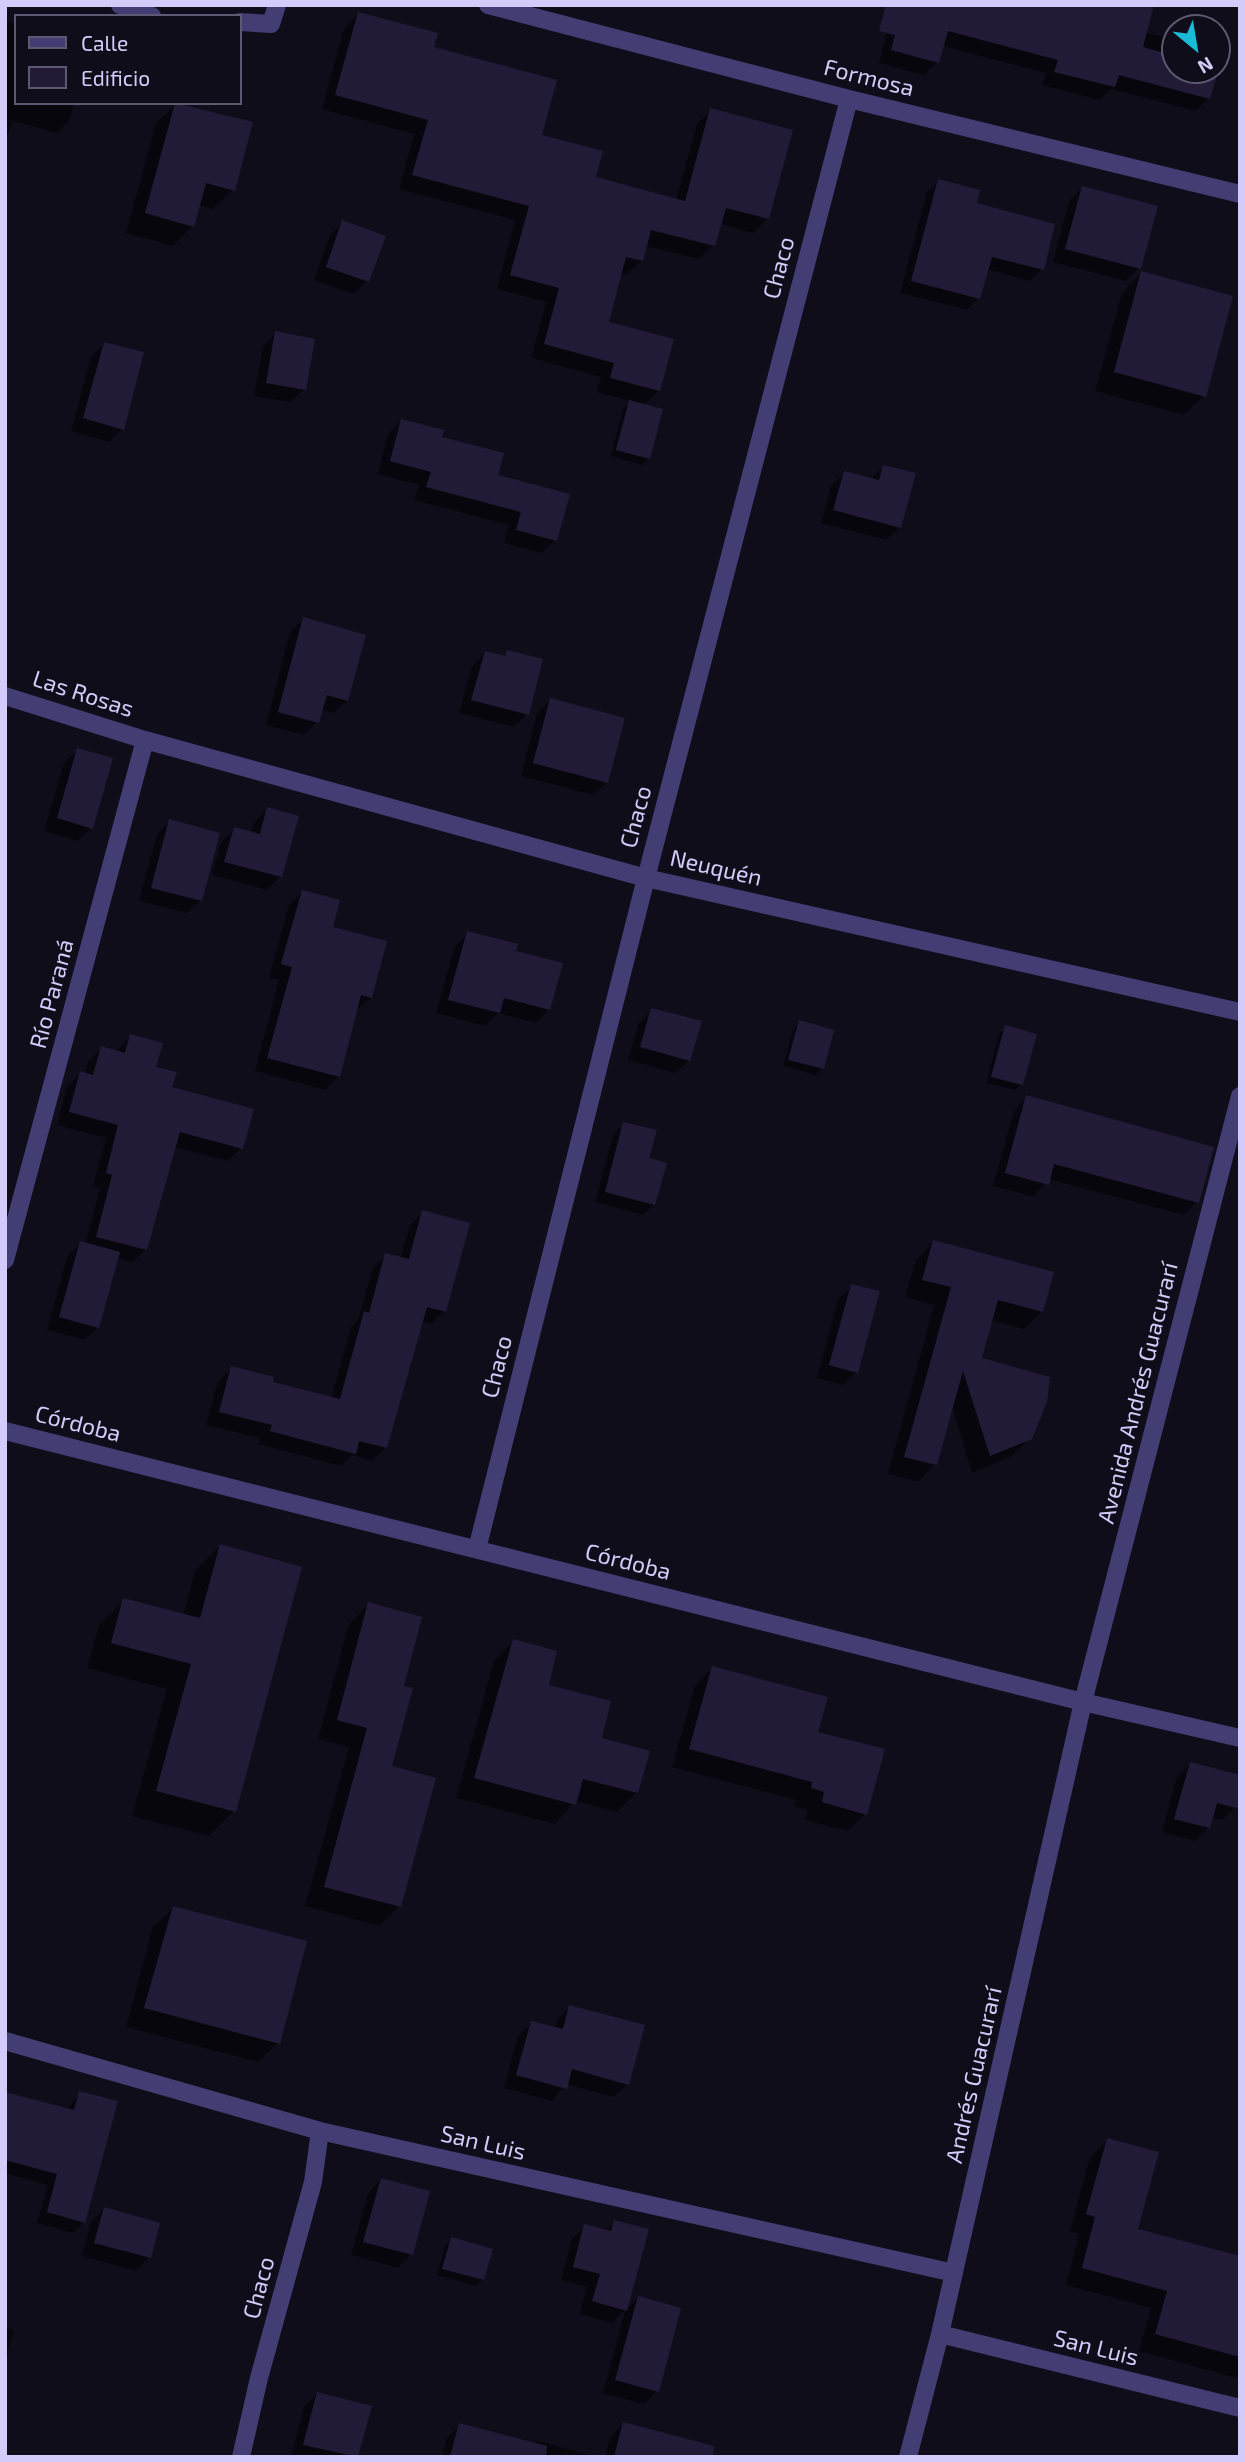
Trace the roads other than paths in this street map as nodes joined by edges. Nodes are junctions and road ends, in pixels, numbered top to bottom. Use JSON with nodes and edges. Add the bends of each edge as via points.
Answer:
{"nodes":[{"id":1,"x":120,"y":5,"type":"edge"},
{"id":2,"x":277,"y":5,"type":"edge"},
{"id":3,"x":488,"y":5,"type":"edge"},
{"id":4,"x":146,"y":14,"type":"edge"},
{"id":5,"x":242,"y":22,"type":"edge"},
{"id":6,"x":849,"y":99,"type":"junction"},
{"id":7,"x":1240,"y":194,"type":"edge"},
{"id":8,"x":5,"y":696,"type":"edge"},
{"id":9,"x":145,"y":740,"type":"junction"},
{"id":10,"x":646,"y":878,"type":"junction"},
{"id":11,"x":1240,"y":1012,"type":"edge"},
{"id":12,"x":1240,"y":1096,"type":"edge"},
{"id":13,"x":5,"y":1260,"type":"edge"},
{"id":14,"x":5,"y":1431,"type":"edge"},
{"id":15,"x":477,"y":1549,"type":"junction"},
{"id":16,"x":1083,"y":1702,"type":"junction"},
{"id":17,"x":1240,"y":1738,"type":"edge"},
{"id":18,"x":5,"y":2041,"type":"edge"},
{"id":19,"x":320,"y":2131,"type":"junction"},
{"id":20,"x":954,"y":2273,"type":"junction"},
{"id":21,"x":940,"y":2334,"type":"junction"},
{"id":22,"x":1240,"y":2408,"type":"edge"},
{"id":23,"x":241,"y":2457,"type":"edge"},
{"id":24,"x":908,"y":2457,"type":"edge"}],
"edges":[{"from":1,"to":4,"type":"street"},
{"from":2,"to":5,"type":"street","via":[[271,24]]},
{"from":3,"to":6,"type":"street","name":"Formosa"},
{"from":6,"to":7,"type":"street","name":"Formosa"},
{"from":6,"to":10,"type":"street","name":"Chaco"},
{"from":8,"to":9,"type":"street","name":"Las Rosas"},
{"from":9,"to":10,"type":"street","name":"Neuquén"},
{"from":9,"to":13,"type":"street","name":"Río Paraná"},
{"from":10,"to":11,"type":"street","name":"Neuquén"},
{"from":10,"to":15,"type":"street","name":"Chaco"},
{"from":12,"to":16,"type":"street","name":"Avenida Andrés Guacurarí"},
{"from":14,"to":15,"type":"street","name":"Córdoba"},
{"from":15,"to":16,"type":"street","name":"Córdoba"},
{"from":16,"to":17,"type":"street","name":"Córdoba"},
{"from":16,"to":20,"type":"street","name":"Andrés Guacurarí"},
{"from":18,"to":19,"type":"street","name":"San Luis"},
{"from":19,"to":20,"type":"street","name":"San Luis"},
{"from":19,"to":23,"type":"street","name":"Chaco","via":[[313,2182]]},
{"from":20,"to":21,"type":"street","name":"Andrés Guacurarí"},
{"from":21,"to":22,"type":"street","name":"San Luis"},
{"from":21,"to":24,"type":"street","name":"Andrés Guacurarí"}]}
